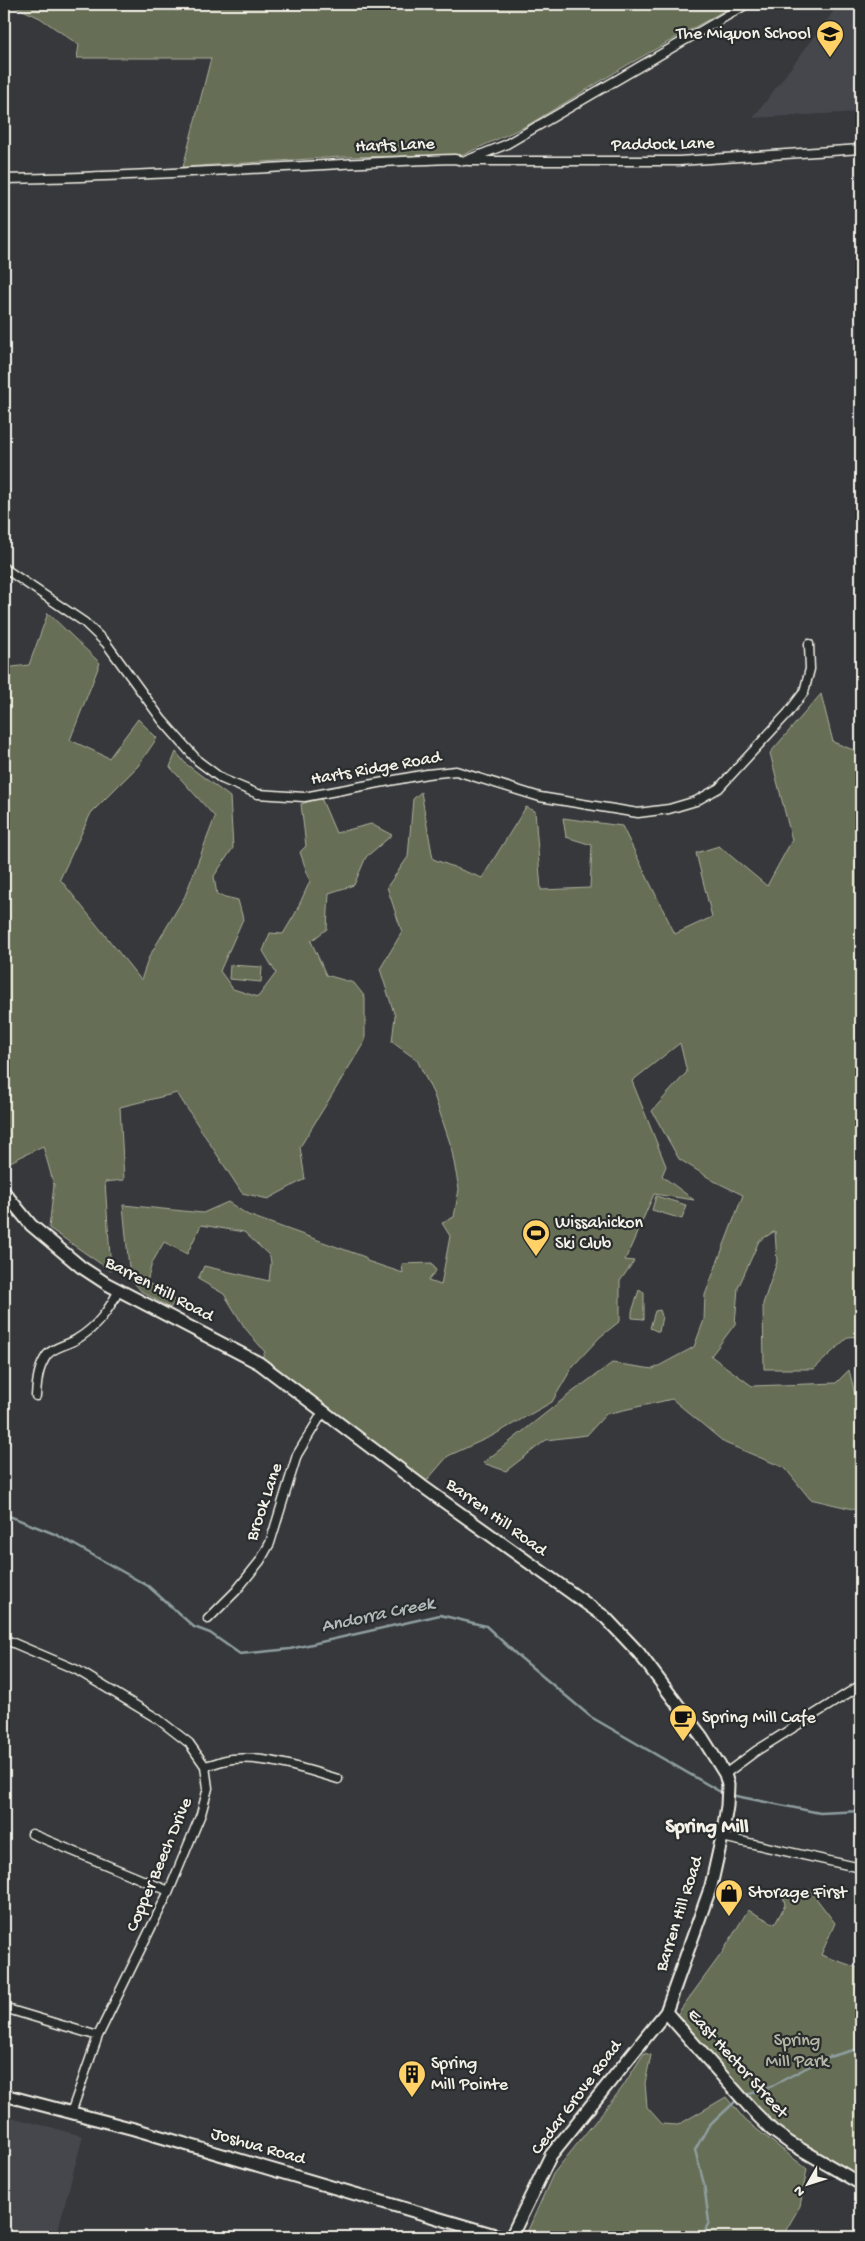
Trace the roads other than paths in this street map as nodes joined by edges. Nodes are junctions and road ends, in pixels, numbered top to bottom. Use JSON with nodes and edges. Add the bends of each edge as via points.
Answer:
{"nodes":[{"id":1,"x":747,"y":4,"type":"edge"},
{"id":2,"x":861,"y":149,"type":"edge"},
{"id":3,"x":464,"y":161,"type":"junction"},
{"id":4,"x":4,"y":179,"type":"edge"},
{"id":5,"x":4,"y":568,"type":"edge"},
{"id":6,"x":809,"y":644,"type":"dead end"},
{"id":7,"x":4,"y":1192,"type":"edge"},
{"id":8,"x":119,"y":1290,"type":"junction"},
{"id":9,"x":36,"y":1396,"type":"dead end"},
{"id":10,"x":323,"y":1412,"type":"junction"},
{"id":11,"x":208,"y":1619,"type":"dead end"},
{"id":12,"x":4,"y":1639,"type":"edge"},
{"id":13,"x":861,"y":1686,"type":"edge"},
{"id":14,"x":206,"y":1766,"type":"junction"},
{"id":15,"x":724,"y":1774,"type":"junction"},
{"id":16,"x":338,"y":1779,"type":"dead end"},
{"id":17,"x":32,"y":1834,"type":"dead end"},
{"id":18,"x":722,"y":1837,"type":"junction"},
{"id":19,"x":861,"y":1868,"type":"edge"},
{"id":20,"x":168,"y":1891,"type":"junction"},
{"id":21,"x":4,"y":2008,"type":"edge"},
{"id":22,"x":666,"y":2012,"type":"junction"},
{"id":23,"x":98,"y":2036,"type":"junction"},
{"id":24,"x":4,"y":2095,"type":"edge"},
{"id":25,"x":71,"y":2113,"type":"junction"},
{"id":26,"x":861,"y":2184,"type":"edge"},
{"id":27,"x":502,"y":2237,"type":"edge"},
{"id":28,"x":511,"y":2237,"type":"edge"}],
"edges":[{"from":1,"to":3,"type":"street","name":"Harts Lane","via":[[505,145]]},
{"from":2,"to":3,"type":"street","name":"Paddock Lane","via":[[679,162]]},
{"from":3,"to":4,"type":"street","name":"Harts Lane"},
{"from":5,"to":6,"type":"street","name":"Harts Ridge Road","via":[[84,622],[106,643],[162,720],[198,761],[222,779],[258,794],[304,796],[456,771],[540,797],[638,813],[687,804],[719,788],[788,713],[804,692],[810,669]]},
{"from":7,"to":8,"type":"street","name":"Barren Hill Road","via":[[52,1244]]},
{"from":8,"to":9,"type":"street","via":[[106,1315],[93,1327],[77,1340],[48,1354],[38,1371]]},
{"from":8,"to":10,"type":"street","name":"Barren Hill Road","via":[[251,1358]]},
{"from":10,"to":11,"type":"street","name":"Brook Lane","via":[[297,1455],[270,1543],[236,1591]]},
{"from":10,"to":15,"type":"street","name":"Barren Hill Road","via":[[612,1624],[664,1686],[710,1749]]},
{"from":12,"to":14,"type":"street","via":[[77,1670],[158,1719],[189,1743]]},
{"from":13,"to":15,"type":"street"},
{"from":14,"to":16,"type":"street","via":[[231,1759],[257,1760],[288,1764]]},
{"from":14,"to":20,"type":"street","name":"Copper Beech Drive","via":[[208,1788],[201,1814]]},
{"from":15,"to":18,"type":"street","name":"Barren Hill Road","via":[[728,1785]]},
{"from":17,"to":20,"type":"street"},
{"from":18,"to":19,"type":"street"},
{"from":18,"to":22,"type":"street","name":"Barren Hill Road","via":[[711,1886]]},
{"from":20,"to":23,"type":"street","name":"Copper Beech Drive"},
{"from":21,"to":23,"type":"street"},
{"from":22,"to":26,"type":"street","name":"East Hector Street","via":[[754,2112],[790,2144]]},
{"from":22,"to":28,"type":"street","name":"Cedar Grove Road","via":[[551,2155]]},
{"from":23,"to":25,"type":"street","name":"Copper Beech Drive"},
{"from":24,"to":25,"type":"street","name":"Joshua Road"},
{"from":25,"to":27,"type":"street","name":"Joshua Road","via":[[134,2128]]}]}
